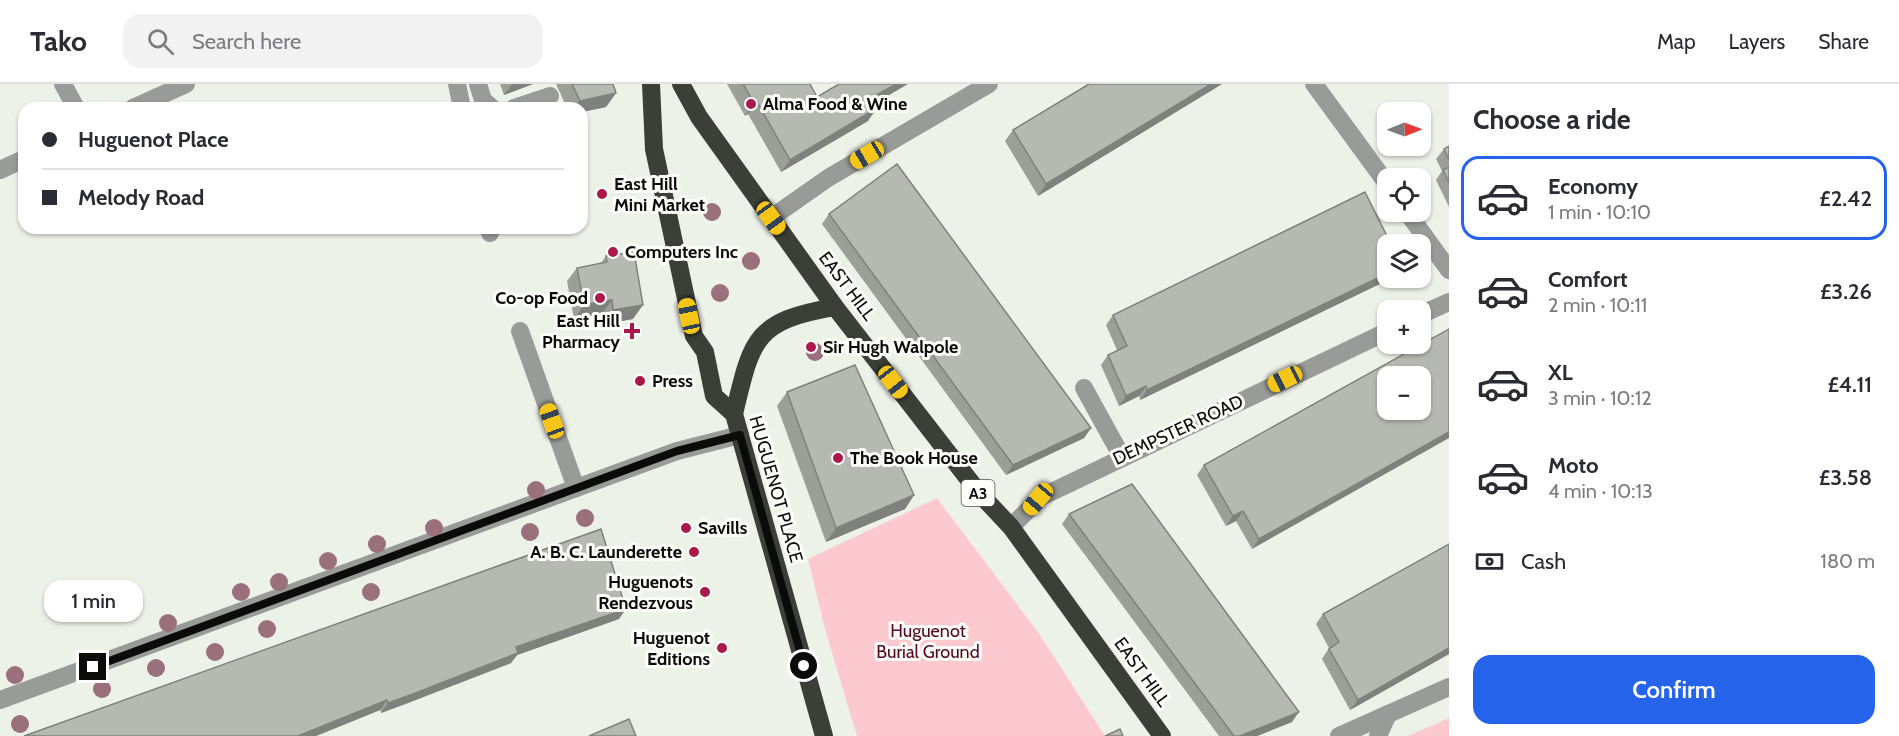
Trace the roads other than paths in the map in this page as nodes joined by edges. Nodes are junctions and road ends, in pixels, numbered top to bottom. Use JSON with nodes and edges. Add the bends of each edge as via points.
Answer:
{"nodes":[{"id":1,"x":63,"y":84,"type":"edge"},
{"id":2,"x":186,"y":84,"type":"edge"},
{"id":3,"x":457,"y":84,"type":"edge"},
{"id":4,"x":478,"y":84,"type":"edge"},
{"id":5,"x":651,"y":84,"type":"edge"},
{"id":6,"x":681,"y":84,"type":"edge"},
{"id":7,"x":989,"y":84,"type":"edge"},
{"id":8,"x":1314,"y":84,"type":"edge"},
{"id":9,"x":550,"y":96,"type":"dead end"},
{"id":10,"x":73,"y":102,"type":"edge"},
{"id":11,"x":146,"y":102,"type":"edge"},
{"id":12,"x":461,"y":102,"type":"edge"},
{"id":13,"x":485,"y":102,"type":"edge"},
{"id":14,"x":532,"y":102,"type":"edge"},
{"id":15,"x":18,"y":162,"type":"edge"},
{"id":16,"x":0,"y":170,"type":"edge"},
{"id":17,"x":1377,"y":170,"type":"edge"},
{"id":18,"x":771,"y":218,"type":"junction"},
{"id":19,"x":1414,"y":222,"type":"edge"},
{"id":20,"x":1449,"y":270,"type":"edge"},
{"id":21,"x":1449,"y":302,"type":"edge"},
{"id":22,"x":835,"y":307,"type":"junction"},
{"id":23,"x":1431,"y":310,"type":"edge"},
{"id":24,"x":520,"y":331,"type":"dead end"},
{"id":25,"x":1377,"y":336,"type":"edge"},
{"id":26,"x":1084,"y":388,"type":"dead end"},
{"id":27,"x":734,"y":414,"type":"junction"},
{"id":28,"x":740,"y":435,"type":"junction"},
{"id":29,"x":1122,"y":457,"type":"junction"},
{"id":30,"x":576,"y":488,"type":"junction"},
{"id":31,"x":1011,"y":527,"type":"junction"},
{"id":32,"x":1449,"y":687,"type":"edge"},
{"id":33,"x":0,"y":700,"type":"edge"},
{"id":34,"x":1388,"y":714,"type":"junction"},
{"id":35,"x":824,"y":736,"type":"edge"},
{"id":36,"x":1162,"y":736,"type":"edge"},
{"id":37,"x":1338,"y":736,"type":"edge"},
{"id":38,"x":1378,"y":736,"type":"edge"}],
"edges":[{"from":1,"to":10,"type":"street"},
{"from":2,"to":11,"type":"street"},
{"from":3,"to":12,"type":"street"},
{"from":4,"to":13,"type":"street"},
{"from":5,"to":27,"type":"highway","name":"HUGUENOT PLACE","via":[[654,149],[694,336],[705,352],[714,396]]},
{"from":6,"to":18,"type":"highway","name":"EAST HILL","number":"A3","via":[[699,117]]},
{"from":7,"to":18,"type":"street","via":[[828,178]]},
{"from":8,"to":17,"type":"street"},
{"from":9,"to":14,"type":"street"},
{"from":15,"to":16,"type":"street"},
{"from":18,"to":22,"type":"highway","name":"EAST HILL","number":"A3"},
{"from":19,"to":20,"type":"street"},
{"from":21,"to":23,"type":"street"},
{"from":22,"to":27,"type":"highway","via":[[804,312],[772,325],[759,339],[744,372]]},
{"from":22,"to":31,"type":"highway","name":"EAST HILL","number":"A3","via":[[980,495]]},
{"from":24,"to":30,"type":"street"},
{"from":25,"to":29,"type":"street","name":"DEMPSTER ROAD"},
{"from":26,"to":29,"type":"street"},
{"from":27,"to":28,"type":"highway","name":"HUGUENOT PLACE"},
{"from":28,"to":30,"type":"street","via":[[677,451]]},
{"from":28,"to":35,"type":"highway","name":"HUGUENOT PLACE"},
{"from":29,"to":31,"type":"street","name":"DEMPSTER ROAD","via":[[1038,499]]},
{"from":30,"to":33,"type":"street"},
{"from":31,"to":36,"type":"highway","name":"EAST HILL","number":"A3"},
{"from":32,"to":34,"type":"street"},
{"from":34,"to":37,"type":"street"},
{"from":34,"to":38,"type":"street"}]}
